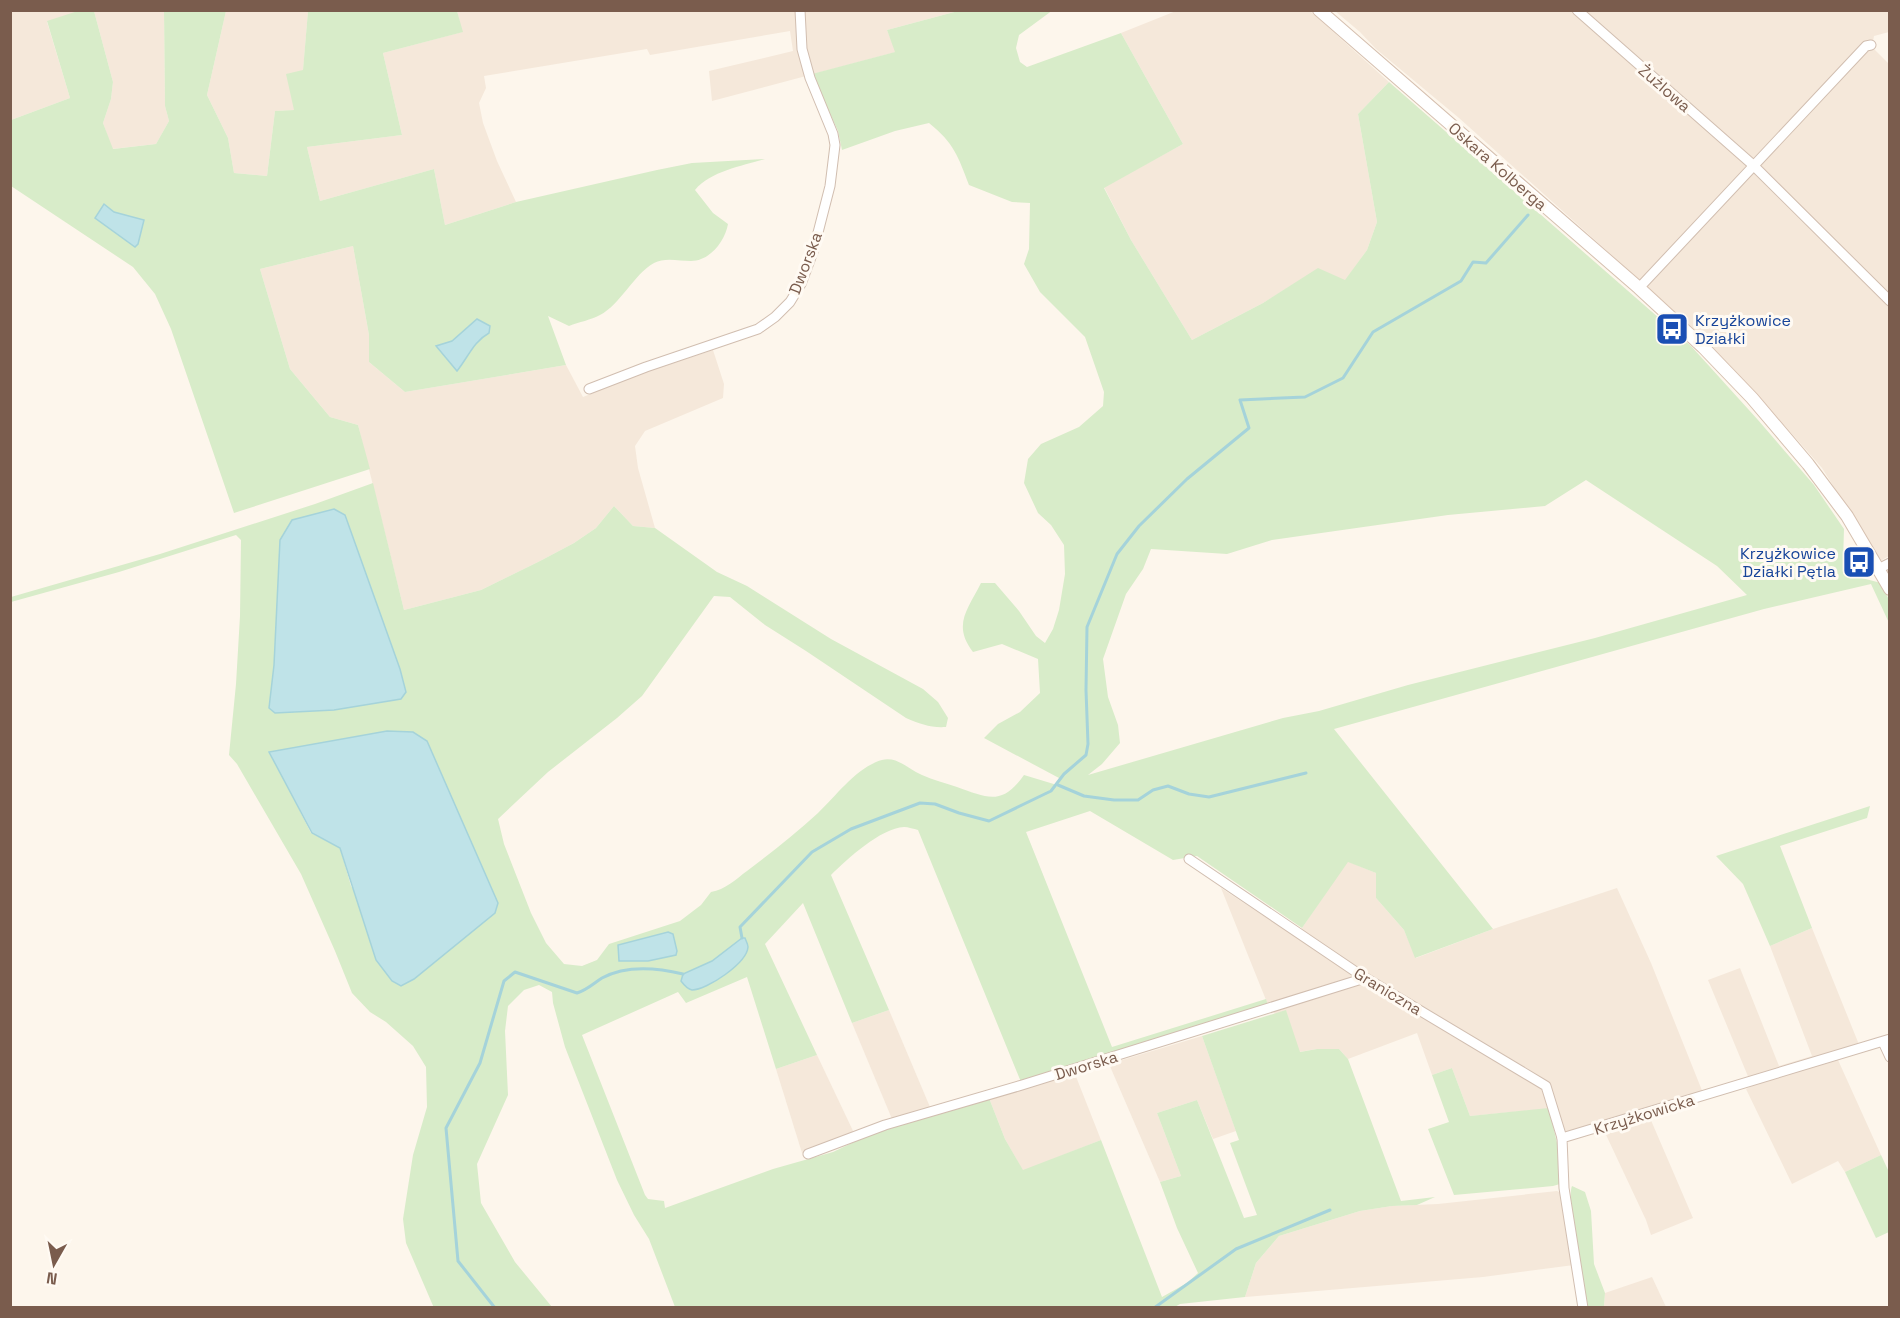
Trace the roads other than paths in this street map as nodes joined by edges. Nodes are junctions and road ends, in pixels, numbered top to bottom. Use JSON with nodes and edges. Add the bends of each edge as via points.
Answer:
{"nodes":[{"id":1,"x":800,"y":10,"type":"edge"},
{"id":2,"x":1319,"y":10,"type":"edge"},
{"id":3,"x":1577,"y":10,"type":"edge"},
{"id":4,"x":1871,"y":45,"type":"dead end"},
{"id":5,"x":1753,"y":165,"type":"junction"},
{"id":6,"x":1640,"y":288,"type":"junction"},
{"id":7,"x":1890,"y":301,"type":"edge"},
{"id":8,"x":589,"y":389,"type":"dead end"},
{"id":9,"x":1884,"y":566,"type":"edge"},
{"id":10,"x":1890,"y":589,"type":"edge"},
{"id":11,"x":1189,"y":859,"type":"dead end"},
{"id":12,"x":1365,"y":978,"type":"junction"},
{"id":13,"x":1886,"y":1041,"type":"edge"},
{"id":14,"x":1890,"y":1058,"type":"edge"},
{"id":15,"x":1562,"y":1138,"type":"junction"},
{"id":16,"x":808,"y":1154,"type":"dead end"},
{"id":17,"x":1583,"y":1308,"type":"edge"}],
"edges":[{"from":1,"to":8,"type":"street","name":"Dworska","via":[[802,49],[835,146],[830,186],[801,284],[790,302],[758,329]]},
{"from":2,"to":6,"type":"main road","name":"Oskara Kolberga"},
{"from":3,"to":5,"type":"street","name":"Żużlowa"},
{"from":4,"to":5,"type":"street"},
{"from":5,"to":6,"type":"street"},
{"from":5,"to":7,"type":"street","name":"Żużlowa"},
{"from":6,"to":9,"type":"main road","name":"Oskara Kolberga","via":[[1752,398],[1808,464]]},
{"from":9,"to":10,"type":"main road"},
{"from":11,"to":12,"type":"street","name":"Graniczna"},
{"from":12,"to":15,"type":"street","name":"Graniczna","via":[[1546,1086]]},
{"from":12,"to":16,"type":"street","name":"Dworska","via":[[885,1125]]},
{"from":13,"to":14,"type":"street"},
{"from":13,"to":15,"type":"street","name":"Krzyżkowicka"},
{"from":15,"to":17,"type":"street","via":[[1564,1188]]}]}
